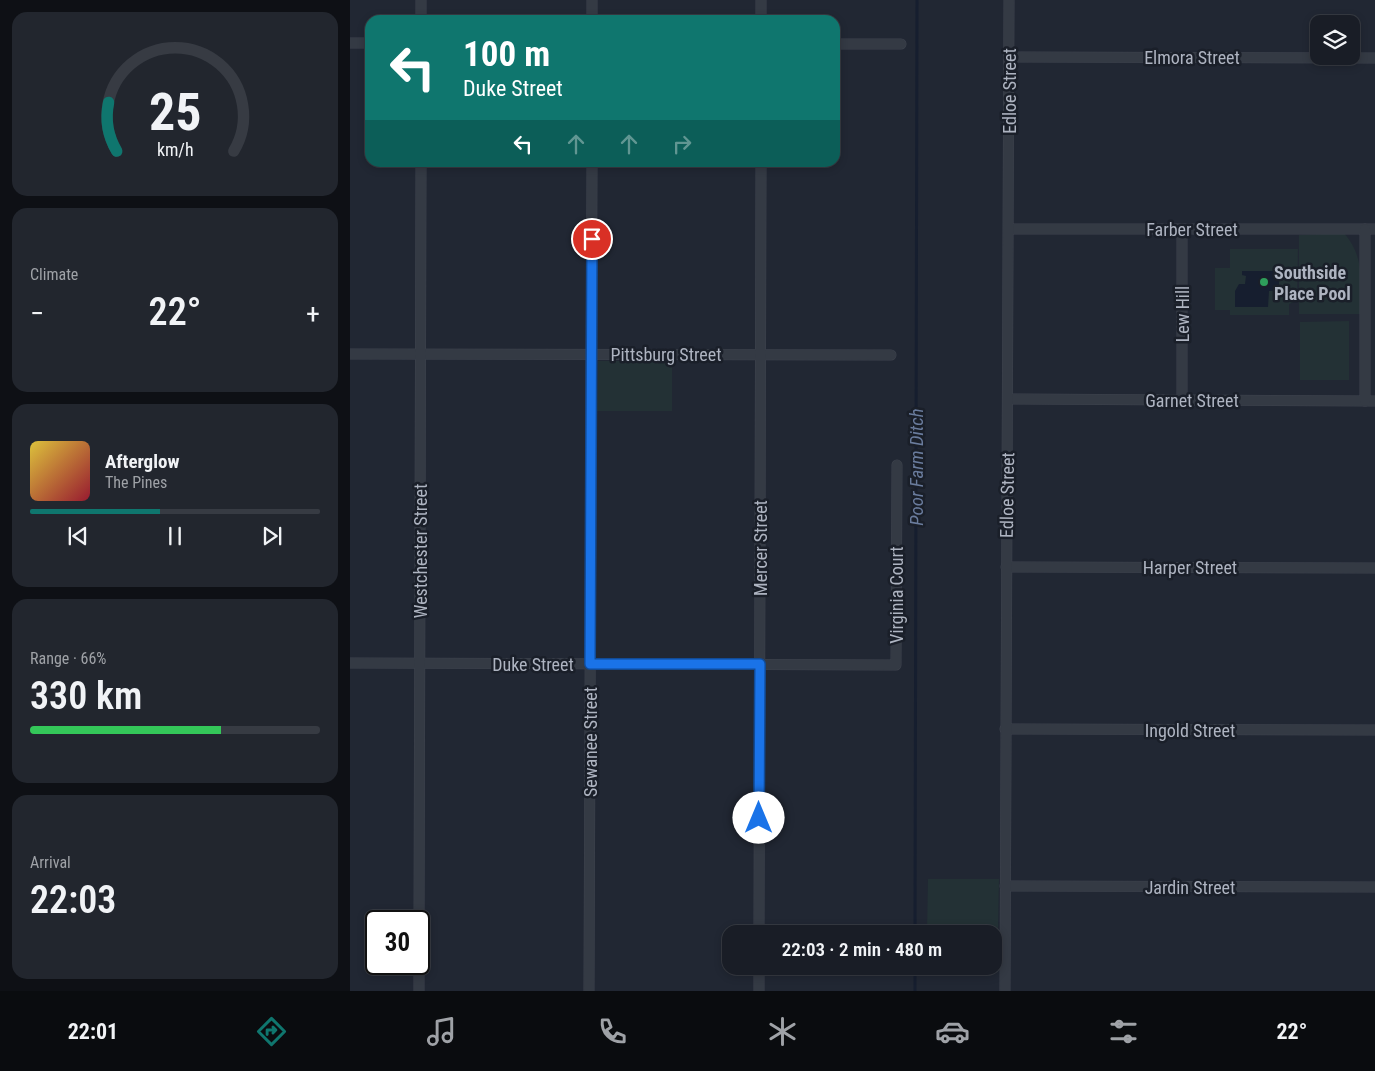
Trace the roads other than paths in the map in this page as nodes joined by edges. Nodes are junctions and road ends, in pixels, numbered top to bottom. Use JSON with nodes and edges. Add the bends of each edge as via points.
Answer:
{"nodes":[{"id":1,"x":421,"y":0,"type":"edge"},
{"id":2,"x":592,"y":0,"type":"edge"},
{"id":3,"x":761,"y":0,"type":"edge"},
{"id":4,"x":1009,"y":0,"type":"edge"},
{"id":5,"x":421,"y":15,"type":"edge"},
{"id":6,"x":592,"y":15,"type":"edge"},
{"id":7,"x":761,"y":15,"type":"edge"},
{"id":8,"x":350,"y":42,"type":"edge"},
{"id":9,"x":365,"y":43,"type":"edge"},
{"id":10,"x":840,"y":44,"type":"edge"},
{"id":11,"x":901,"y":44,"type":"dead end"},
{"id":12,"x":1009,"y":57,"type":"junction"},
{"id":13,"x":1375,"y":58,"type":"edge"},
{"id":14,"x":421,"y":167,"type":"edge"},
{"id":15,"x":592,"y":167,"type":"edge"},
{"id":16,"x":761,"y":167,"type":"edge"},
{"id":17,"x":1009,"y":228,"type":"junction"},
{"id":18,"x":1182,"y":229,"type":"junction"},
{"id":19,"x":1370,"y":229,"type":"edge"},
{"id":20,"x":350,"y":354,"type":"edge"},
{"id":21,"x":420,"y":354,"type":"junction"},
{"id":22,"x":591,"y":354,"type":"junction"},
{"id":23,"x":760,"y":355,"type":"junction"},
{"id":24,"x":891,"y":355,"type":"dead end"},
{"id":25,"x":1008,"y":399,"type":"junction"},
{"id":26,"x":1182,"y":400,"type":"junction"},
{"id":27,"x":1370,"y":401,"type":"edge"},
{"id":28,"x":896,"y":465,"type":"dead end"},
{"id":29,"x":1006,"y":567,"type":"junction"},
{"id":30,"x":1375,"y":568,"type":"edge"},
{"id":31,"x":350,"y":663,"type":"edge"},
{"id":32,"x":419,"y":663,"type":"junction"},
{"id":33,"x":590,"y":664,"type":"junction"},
{"id":34,"x":760,"y":664,"type":"junction"},
{"id":35,"x":896,"y":665,"type":"joint"},
{"id":36,"x":1005,"y":729,"type":"junction"},
{"id":37,"x":1375,"y":730,"type":"edge"},
{"id":38,"x":1005,"y":886,"type":"junction"},
{"id":39,"x":1375,"y":887,"type":"edge"},
{"id":40,"x":419,"y":910,"type":"edge"},
{"id":41,"x":759,"y":925,"type":"edge"},
{"id":42,"x":419,"y":975,"type":"edge"},
{"id":43,"x":759,"y":975,"type":"edge"},
{"id":44,"x":419,"y":991,"type":"edge"},
{"id":45,"x":589,"y":991,"type":"edge"},
{"id":46,"x":759,"y":991,"type":"edge"},
{"id":47,"x":1005,"y":991,"type":"edge"}],
"edges":[{"from":1,"to":5,"type":"street"},
{"from":2,"to":6,"type":"street"},
{"from":3,"to":7,"type":"street"},
{"from":4,"to":12,"type":"street","name":"Edloe Street"},
{"from":8,"to":9,"type":"street"},
{"from":10,"to":11,"type":"street"},
{"from":12,"to":13,"type":"street","name":"Elmora Street"},
{"from":12,"to":17,"type":"street","name":"Edloe Street"},
{"from":14,"to":21,"type":"street","name":"Westchester Street"},
{"from":15,"to":22,"type":"street","name":"Sewanee Street"},
{"from":16,"to":23,"type":"street","name":"Mercer Street"},
{"from":17,"to":18,"type":"street","name":"Farber Street"},
{"from":17,"to":25,"type":"street","name":"Edloe Street"},
{"from":18,"to":19,"type":"street","name":"Farber Street"},
{"from":18,"to":26,"type":"street","name":"Lew Hill"},
{"from":19,"to":27,"type":"street"},
{"from":20,"to":21,"type":"street","name":"Pittsburg Street"},
{"from":21,"to":22,"type":"street","name":"Pittsburg Street"},
{"from":21,"to":32,"type":"street","name":"Westchester Street"},
{"from":22,"to":23,"type":"street","name":"Pittsburg Street"},
{"from":22,"to":33,"type":"street","name":"Sewanee Street"},
{"from":23,"to":24,"type":"street","name":"Pittsburg Street"},
{"from":23,"to":34,"type":"street","name":"Mercer Street"},
{"from":25,"to":26,"type":"street","name":"Garnet Street"},
{"from":25,"to":29,"type":"street","name":"Edloe Street"},
{"from":26,"to":27,"type":"street","name":"Garnet Street"},
{"from":28,"to":35,"type":"street","name":"Virginia Court"},
{"from":29,"to":30,"type":"street","name":"Harper Street"},
{"from":29,"to":36,"type":"street","name":"Edloe Street"},
{"from":31,"to":32,"type":"street","name":"Duke Street"},
{"from":32,"to":33,"type":"street","name":"Duke Street"},
{"from":32,"to":40,"type":"street","name":"Westchester Street"},
{"from":33,"to":34,"type":"street","name":"Duke Street"},
{"from":33,"to":45,"type":"street","name":"Sewanee Street"},
{"from":34,"to":35,"type":"street","name":"Duke Street"},
{"from":34,"to":41,"type":"street","name":"Mercer Street"},
{"from":36,"to":37,"type":"street","name":"Ingold Street"},
{"from":36,"to":38,"type":"street","name":"Edloe Street"},
{"from":38,"to":39,"type":"street","name":"Jardin Street"},
{"from":38,"to":47,"type":"street","name":"Edloe Street"},
{"from":42,"to":44,"type":"street"},
{"from":43,"to":46,"type":"street"}]}
